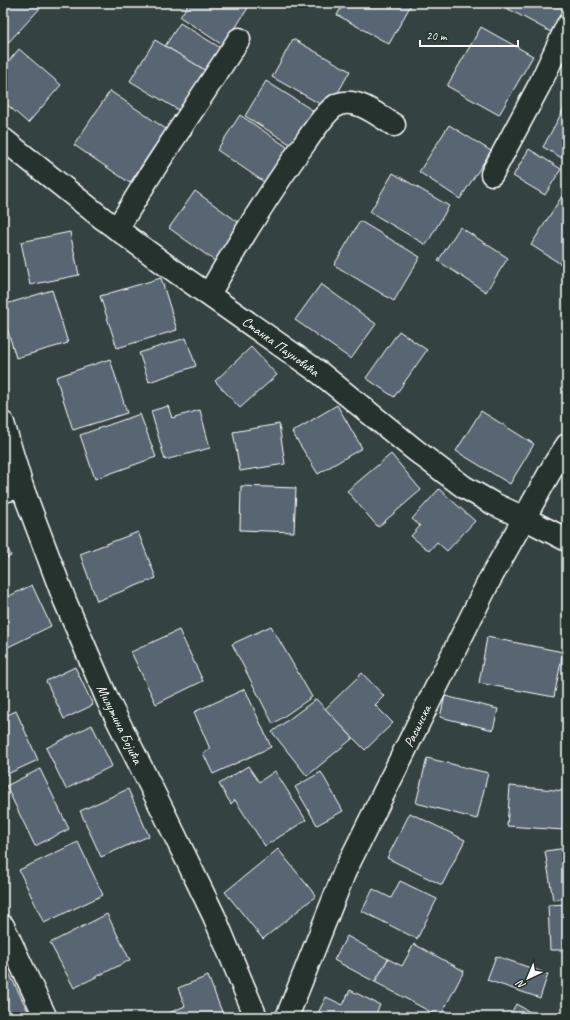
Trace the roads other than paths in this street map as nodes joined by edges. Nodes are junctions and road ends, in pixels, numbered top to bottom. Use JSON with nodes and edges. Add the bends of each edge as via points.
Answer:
{"nodes":[{"id":1,"x":567,"y":26,"type":"edge"},
{"id":2,"x":239,"y":39,"type":"dead end"},
{"id":3,"x":394,"y":125,"type":"dead end"},
{"id":4,"x":3,"y":139,"type":"edge"},
{"id":5,"x":492,"y":174,"type":"dead end"},
{"id":6,"x":117,"y":230,"type":"junction"},
{"id":7,"x":209,"y":294,"type":"junction"},
{"id":8,"x":3,"y":423,"type":"edge"},
{"id":9,"x":567,"y":445,"type":"edge"},
{"id":10,"x":13,"y":489,"type":"edge"},
{"id":11,"x":524,"y":518,"type":"junction"},
{"id":12,"x":567,"y":540,"type":"edge"},
{"id":13,"x":3,"y":926,"type":"edge"},
{"id":14,"x":45,"y":1016,"type":"edge"},
{"id":15,"x":256,"y":1017,"type":"edge"},
{"id":16,"x":287,"y":1017,"type":"edge"}],
"edges":[{"from":1,"to":5,"type":"street","via":[[540,84]]},
{"from":2,"to":6,"type":"street"},
{"from":3,"to":7,"type":"street","via":[[360,105],[349,102],[337,104],[316,127],[284,172]]},
{"from":4,"to":6,"type":"street","name":"Станка Пауновића"},
{"from":6,"to":7,"type":"street","name":"Станка Пауновића"},
{"from":7,"to":11,"type":"street","name":"Станка Пауновића","via":[[320,373],[464,487]]},
{"from":8,"to":10,"type":"street","name":"Милутина Бојића"},
{"from":9,"to":11,"type":"street","name":"Расинска"},
{"from":10,"to":15,"type":"street","name":"Милутина Бојића","via":[[108,701],[214,916]]},
{"from":11,"to":12,"type":"street","name":"Станка Пауновића"},
{"from":11,"to":16,"type":"street","name":"Расинска","via":[[489,581],[345,871]]},
{"from":13,"to":14,"type":"street"}]}
